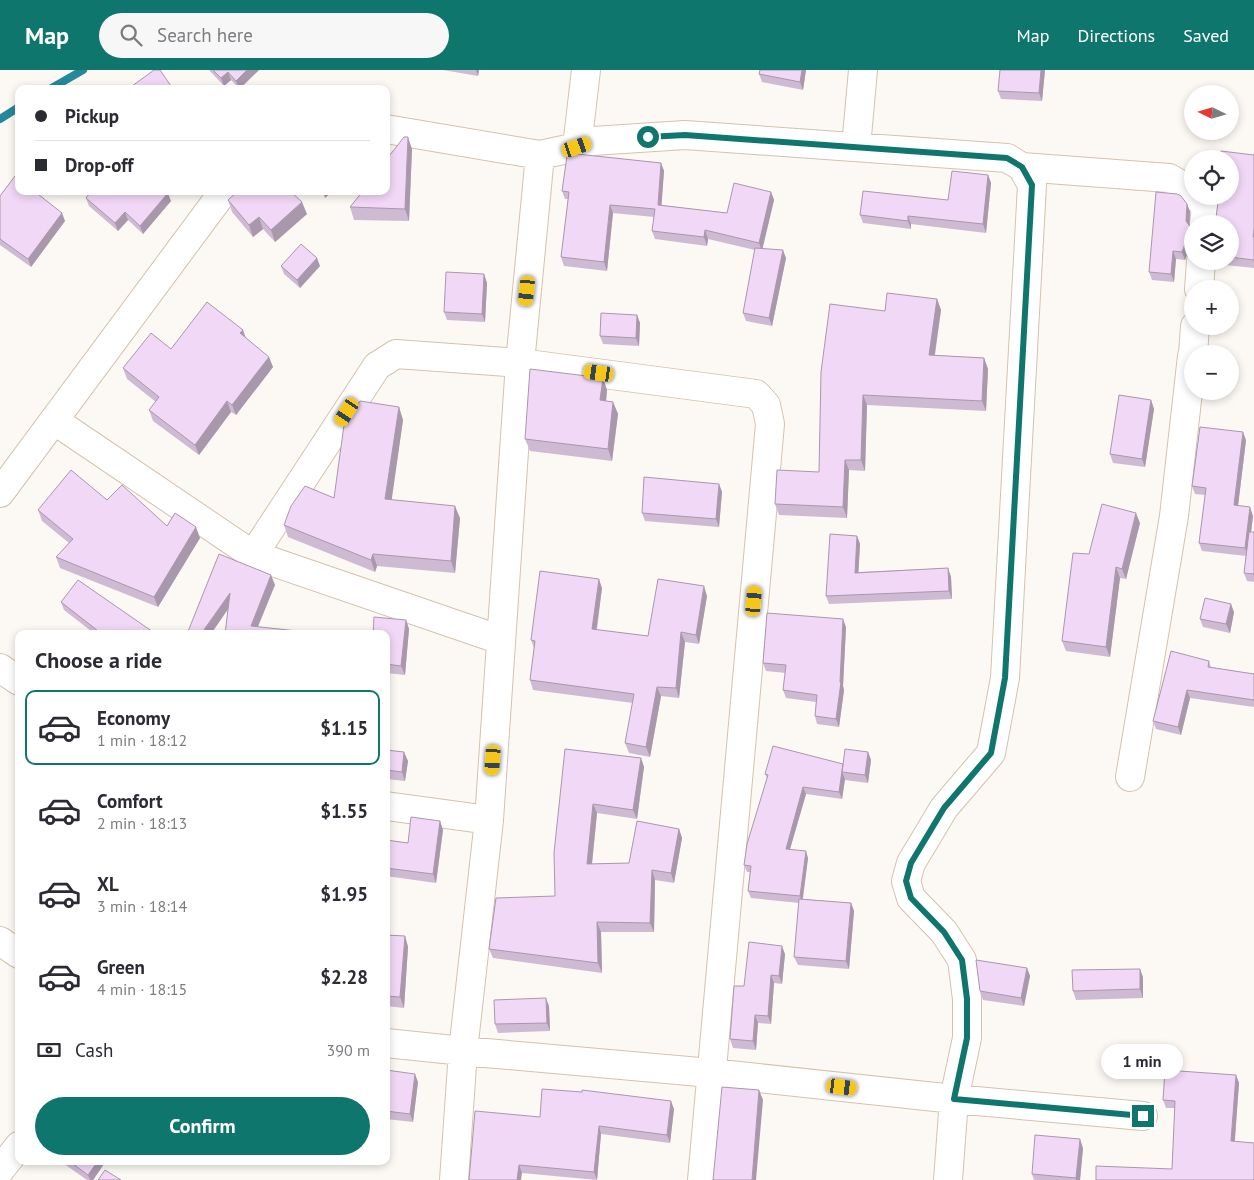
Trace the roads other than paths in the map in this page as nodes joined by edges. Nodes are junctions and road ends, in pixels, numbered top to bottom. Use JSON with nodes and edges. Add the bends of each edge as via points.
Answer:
{"nodes":[{"id":1,"x":586,"y":70,"type":"edge"},
{"id":2,"x":863,"y":70,"type":"edge"},
{"id":3,"x":390,"y":130,"type":"edge"},
{"id":4,"x":577,"y":147,"type":"junction"},
{"id":5,"x":856,"y":147,"type":"junction"},
{"id":6,"x":540,"y":155,"type":"junction"},
{"id":7,"x":1022,"y":167,"type":"junction"},
{"id":8,"x":1184,"y":186,"type":"edge"},
{"id":9,"x":221,"y":195,"type":"edge"},
{"id":10,"x":520,"y":363,"type":"junction"},
{"id":11,"x":1188,"y":400,"type":"edge"},
{"id":12,"x":55,"y":421,"type":"junction"},
{"id":13,"x":0,"y":493,"type":"edge"},
{"id":14,"x":253,"y":555,"type":"junction"},
{"id":15,"x":501,"y":640,"type":"junction"},
{"id":16,"x":0,"y":668,"type":"edge"},
{"id":17,"x":15,"y":678,"type":"edge"},
{"id":18,"x":1130,"y":777,"type":"dead end"},
{"id":19,"x":390,"y":807,"type":"edge"},
{"id":20,"x":489,"y":820,"type":"junction"},
{"id":21,"x":0,"y":941,"type":"edge"},
{"id":22,"x":15,"y":951,"type":"edge"},
{"id":23,"x":390,"y":1043,"type":"edge"},
{"id":24,"x":463,"y":1051,"type":"junction"},
{"id":25,"x":711,"y":1073,"type":"junction"},
{"id":26,"x":954,"y":1099,"type":"junction"},
{"id":27,"x":1143,"y":1116,"type":"dead end"},
{"id":28,"x":15,"y":1151,"type":"edge"},
{"id":29,"x":0,"y":1170,"type":"edge"},
{"id":30,"x":454,"y":1180,"type":"edge"},
{"id":31,"x":702,"y":1180,"type":"edge"},
{"id":32,"x":948,"y":1180,"type":"edge"}],
"edges":[{"from":1,"to":4,"type":"street"},
{"from":2,"to":5,"type":"street"},
{"from":3,"to":6,"type":"street"},
{"from":4,"to":5,"type":"street","via":[[593,141],[685,135]]},
{"from":4,"to":6,"type":"street"},
{"from":5,"to":7,"type":"street","via":[[1007,158]]},
{"from":6,"to":10,"type":"street"},
{"from":7,"to":8,"type":"street","via":[[1169,178]]},
{"from":7,"to":26,"type":"street","via":[[1032,185],[1005,678],[991,753],[944,808],[911,863],[906,881],[911,898],[944,932],[962,960],[967,1038]]},
{"from":9,"to":12,"type":"street"},
{"from":10,"to":14,"type":"street","via":[[396,354],[377,366]]},
{"from":10,"to":15,"type":"street"},
{"from":10,"to":25,"type":"street","via":[[756,394],[766,405],[770,424]]},
{"from":11,"to":18,"type":"street","via":[[1174,516]]},
{"from":12,"to":13,"type":"street"},
{"from":12,"to":14,"type":"street"},
{"from":14,"to":15,"type":"street"},
{"from":15,"to":20,"type":"street"},
{"from":16,"to":17,"type":"street"},
{"from":19,"to":20,"type":"street"},
{"from":20,"to":24,"type":"street"},
{"from":21,"to":22,"type":"street"},
{"from":23,"to":24,"type":"street"},
{"from":24,"to":25,"type":"street"},
{"from":24,"to":30,"type":"street"},
{"from":25,"to":26,"type":"street"},
{"from":25,"to":31,"type":"street"},
{"from":26,"to":27,"type":"street"},
{"from":26,"to":32,"type":"street"},
{"from":28,"to":29,"type":"street"}]}
